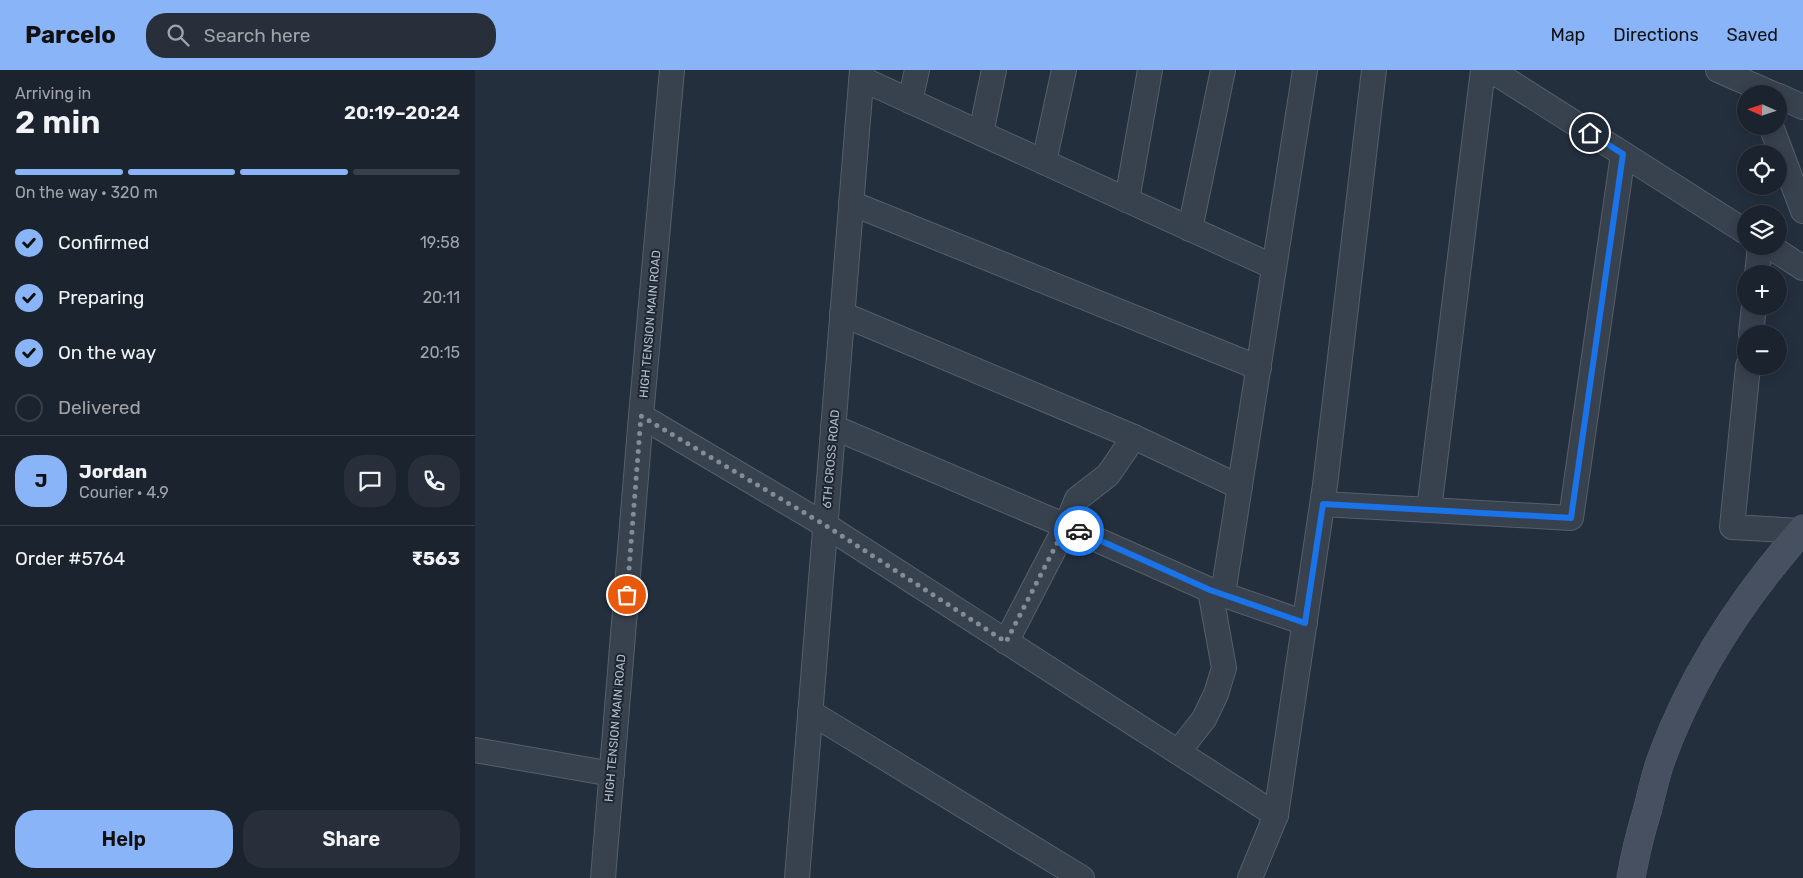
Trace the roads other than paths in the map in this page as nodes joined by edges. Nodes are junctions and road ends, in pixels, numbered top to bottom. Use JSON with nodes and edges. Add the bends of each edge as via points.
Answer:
{"nodes":[{"id":1,"x":672,"y":70,"type":"edge"},
{"id":2,"x":917,"y":70,"type":"edge"},
{"id":3,"x":994,"y":70,"type":"edge"},
{"id":4,"x":1064,"y":70,"type":"edge"},
{"id":5,"x":1150,"y":70,"type":"edge"},
{"id":6,"x":1223,"y":70,"type":"edge"},
{"id":7,"x":1305,"y":70,"type":"edge"},
{"id":8,"x":1374,"y":70,"type":"edge"},
{"id":9,"x":1483,"y":70,"type":"edge"},
{"id":10,"x":1491,"y":70,"type":"edge"},
{"id":11,"x":1727,"y":72,"type":"edge"},
{"id":12,"x":862,"y":75,"type":"edge"},
{"id":13,"x":1752,"y":85,"type":"edge"},
{"id":14,"x":910,"y":101,"type":"junction"},
{"id":15,"x":981,"y":134,"type":"junction"},
{"id":16,"x":1774,"y":135,"type":"edge"},
{"id":17,"x":1623,"y":154,"type":"junction"},
{"id":18,"x":1044,"y":162,"type":"junction"},
{"id":19,"x":1127,"y":200,"type":"junction"},
{"id":20,"x":851,"y":203,"type":"junction"},
{"id":21,"x":1803,"y":212,"type":"edge"},
{"id":22,"x":1737,"y":226,"type":"edge"},
{"id":23,"x":1189,"y":229,"type":"junction"},
{"id":24,"x":1783,"y":255,"type":"edge"},
{"id":25,"x":1274,"y":267,"type":"junction"},
{"id":26,"x":1803,"y":268,"type":"edge"},
{"id":27,"x":842,"y":314,"type":"junction"},
{"id":28,"x":1259,"y":368,"type":"junction"},
{"id":29,"x":1747,"y":375,"type":"edge"},
{"id":30,"x":641,"y":416,"type":"junction"},
{"id":31,"x":833,"y":427,"type":"junction"},
{"id":32,"x":1134,"y":436,"type":"junction"},
{"id":33,"x":1240,"y":487,"type":"junction"},
{"id":34,"x":1323,"y":504,"type":"junction"},
{"id":35,"x":1429,"y":510,"type":"junction"},
{"id":36,"x":825,"y":525,"type":"junction"},
{"id":37,"x":1066,"y":526,"type":"junction"},
{"id":38,"x":1802,"y":530,"type":"edge"},
{"id":39,"x":1217,"y":592,"type":"junction"},
{"id":40,"x":1305,"y":623,"type":"junction"},
{"id":41,"x":1006,"y":642,"type":"junction"},
{"id":42,"x":810,"y":712,"type":"junction"},
{"id":43,"x":475,"y":750,"type":"edge"},
{"id":44,"x":1178,"y":752,"type":"junction"},
{"id":45,"x":612,"y":774,"type":"junction"},
{"id":46,"x":1276,"y":815,"type":"junction"},
{"id":47,"x":603,"y":878,"type":"edge"},
{"id":48,"x":797,"y":878,"type":"edge"},
{"id":49,"x":1082,"y":878,"type":"edge"},
{"id":50,"x":1249,"y":878,"type":"edge"},
{"id":51,"x":1631,"y":878,"type":"edge"}],
"edges":[{"from":1,"to":30,"type":"street","name":"HIGH TENSION MAIN ROAD"},
{"from":2,"to":14,"type":"street"},
{"from":3,"to":15,"type":"street"},
{"from":4,"to":18,"type":"street"},
{"from":5,"to":19,"type":"street"},
{"from":6,"to":23,"type":"street"},
{"from":7,"to":25,"type":"street"},
{"from":8,"to":34,"type":"street"},
{"from":9,"to":35,"type":"street"},
{"from":10,"to":17,"type":"street"},
{"from":11,"to":13,"type":"street"},
{"from":12,"to":14,"type":"street"},
{"from":12,"to":20,"type":"street","name":"6TH CROSS ROAD"},
{"from":14,"to":15,"type":"street"},
{"from":15,"to":18,"type":"street"},
{"from":16,"to":21,"type":"street"},
{"from":17,"to":22,"type":"street"},
{"from":17,"to":35,"type":"street","via":[[1571,518]]},
{"from":18,"to":19,"type":"street"},
{"from":19,"to":23,"type":"street"},
{"from":20,"to":27,"type":"street","name":"6TH CROSS ROAD"},
{"from":20,"to":28,"type":"street"},
{"from":23,"to":25,"type":"street"},
{"from":24,"to":26,"type":"street"},
{"from":25,"to":28,"type":"street"},
{"from":27,"to":31,"type":"street","name":"6TH CROSS ROAD"},
{"from":27,"to":32,"type":"street"},
{"from":28,"to":33,"type":"street"},
{"from":29,"to":38,"type":"street","via":[[1732,527]]},
{"from":30,"to":36,"type":"street"},
{"from":30,"to":45,"type":"street","name":"HIGH TENSION MAIN ROAD"},
{"from":31,"to":36,"type":"street","name":"6TH CROSS ROAD"},
{"from":31,"to":37,"type":"street"},
{"from":32,"to":33,"type":"street"},
{"from":32,"to":37,"type":"street","via":[[1108,475],[1077,499]]},
{"from":33,"to":39,"type":"street"},
{"from":34,"to":35,"type":"street"},
{"from":34,"to":40,"type":"street"},
{"from":36,"to":41,"type":"street"},
{"from":36,"to":42,"type":"street","name":"6TH CROSS ROAD"},
{"from":37,"to":39,"type":"street"},
{"from":37,"to":41,"type":"street"},
{"from":38,"to":51,"type":"street","via":[[1763,576],[1730,624],[1688,696],[1662,757]]},
{"from":39,"to":40,"type":"street"},
{"from":39,"to":44,"type":"street","via":[[1224,668],[1217,694]]},
{"from":40,"to":46,"type":"street"},
{"from":41,"to":44,"type":"street"},
{"from":42,"to":48,"type":"street","name":"6TH CROSS ROAD"},
{"from":42,"to":49,"type":"street"},
{"from":43,"to":45,"type":"street"},
{"from":44,"to":46,"type":"street"},
{"from":45,"to":47,"type":"street","name":"HIGH TENSION MAIN ROAD"},
{"from":46,"to":50,"type":"street"}]}
